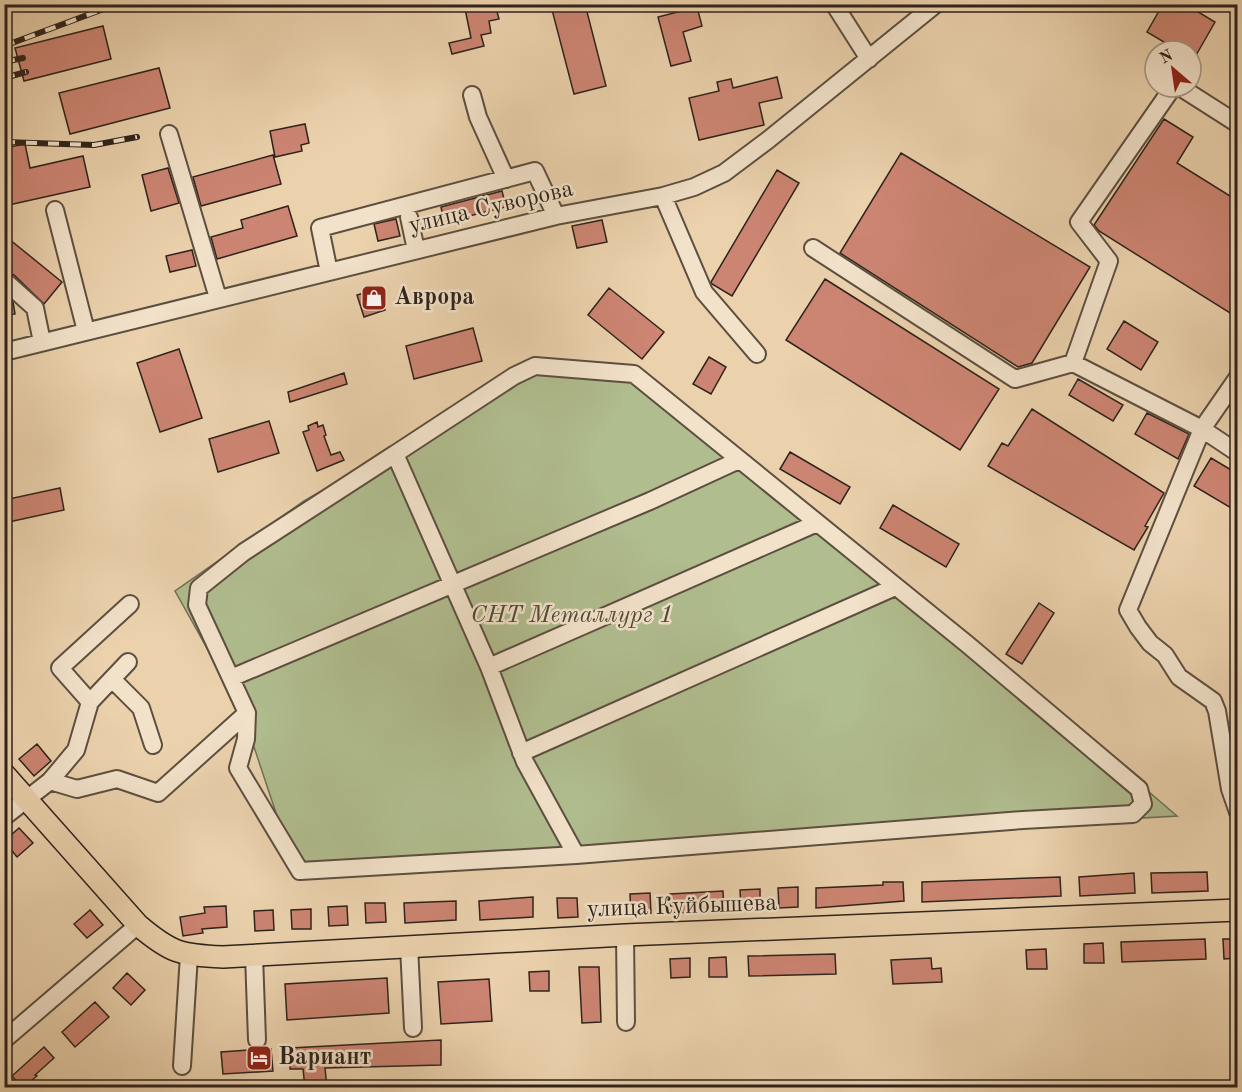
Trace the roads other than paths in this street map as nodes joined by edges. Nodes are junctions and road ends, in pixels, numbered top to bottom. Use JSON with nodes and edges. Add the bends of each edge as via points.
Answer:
{"nodes":[{"id":1,"x":834,"y":4,"type":"edge"},
{"id":2,"x":936,"y":4,"type":"edge"},
{"id":3,"x":869,"y":59,"type":"junction"},
{"id":4,"x":472,"y":95,"type":"dead end"},
{"id":5,"x":1165,"y":99,"type":"edge"},
{"id":6,"x":1199,"y":99,"type":"edge"},
{"id":7,"x":1238,"y":124,"type":"edge"},
{"id":8,"x":168,"y":134,"type":"dead end"},
{"id":9,"x":506,"y":179,"type":"junction"},
{"id":10,"x":663,"y":196,"type":"junction"},
{"id":11,"x":54,"y":210,"type":"dead end"},
{"id":12,"x":556,"y":216,"type":"junction"},
{"id":13,"x":409,"y":218,"type":"dead end"},
{"id":14,"x":813,"y":248,"type":"dead end"},
{"id":15,"x":416,"y":250,"type":"junction"},
{"id":16,"x":329,"y":272,"type":"junction"},
{"id":17,"x":4,"y":284,"type":"edge"},
{"id":18,"x":218,"y":298,"type":"junction"},
{"id":19,"x":86,"y":331,"type":"junction"},
{"id":20,"x":42,"y":342,"type":"junction"},
{"id":21,"x":4,"y":352,"type":"edge"},
{"id":22,"x":757,"y":354,"type":"dead end"},
{"id":23,"x":1073,"y":363,"type":"junction"},
{"id":24,"x":1238,"y":377,"type":"edge"},
{"id":25,"x":1202,"y":429,"type":"junction"},
{"id":26,"x":1238,"y":453,"type":"edge"},
{"id":27,"x":395,"y":454,"type":"junction"},
{"id":28,"x":739,"y":460,"type":"junction"},
{"id":29,"x":817,"y":523,"type":"junction"},
{"id":30,"x":453,"y":584,"type":"junction"},
{"id":31,"x":895,"y":586,"type":"junction"},
{"id":32,"x":130,"y":604,"type":"dead end"},
{"id":33,"x":128,"y":662,"type":"dead end"},
{"id":34,"x":489,"y":667,"type":"junction"},
{"id":35,"x":231,"y":678,"type":"junction"},
{"id":36,"x":112,"y":679,"type":"junction"},
{"id":37,"x":90,"y":702,"type":"junction"},
{"id":38,"x":247,"y":713,"type":"junction"},
{"id":39,"x":153,"y":745,"type":"dead end"},
{"id":40,"x":521,"y":753,"type":"junction"},
{"id":41,"x":4,"y":774,"type":"edge"},
{"id":42,"x":50,"y":781,"type":"junction"},
{"id":43,"x":25,"y":799,"type":"junction"},
{"id":44,"x":1238,"y":812,"type":"edge"},
{"id":45,"x":4,"y":817,"type":"edge"},
{"id":46,"x":576,"y":855,"type":"junction"},
{"id":47,"x":1238,"y":910,"type":"edge"},
{"id":48,"x":138,"y":925,"type":"junction"},
{"id":49,"x":625,"y":935,"type":"junction"},
{"id":50,"x":409,"y":946,"type":"junction"},
{"id":51,"x":189,"y":955,"type":"junction"},
{"id":52,"x":254,"y":955,"type":"junction"},
{"id":53,"x":626,"y":1022,"type":"dead end"},
{"id":54,"x":413,"y":1028,"type":"dead end"},
{"id":55,"x":4,"y":1040,"type":"edge"},
{"id":56,"x":257,"y":1040,"type":"dead end"},
{"id":57,"x":182,"y":1066,"type":"dead end"}],
"edges":[{"from":1,"to":3,"type":"street"},
{"from":2,"to":3,"type":"street","name":"улица Суворова"},
{"from":3,"to":10,"type":"street","name":"улица Суворова","via":[[724,173]]},
{"from":4,"to":9,"type":"street"},
{"from":5,"to":23,"type":"street","via":[[1078,222],[1109,261]]},
{"from":6,"to":7,"type":"street"},
{"from":8,"to":18,"type":"street"},
{"from":9,"to":12,"type":"street","via":[[535,171]]},
{"from":9,"to":16,"type":"street","via":[[321,228]]},
{"from":10,"to":12,"type":"street","name":"улица Суворова"},
{"from":10,"to":22,"type":"street","via":[[704,292]]},
{"from":11,"to":19,"type":"street"},
{"from":12,"to":15,"type":"street","name":"улица Суворова"},
{"from":13,"to":15,"type":"street"},
{"from":14,"to":23,"type":"street","via":[[1015,379]]},
{"from":15,"to":16,"type":"street","name":"улица Суворова"},
{"from":16,"to":18,"type":"street","name":"улица Суворова"},
{"from":17,"to":20,"type":"street","via":[[35,308]]},
{"from":18,"to":19,"type":"street","name":"улица Суворова"},
{"from":19,"to":20,"type":"street","name":"улица Суворова"},
{"from":20,"to":21,"type":"street","name":"улица Суворова"},
{"from":23,"to":25,"type":"street"},
{"from":24,"to":25,"type":"street"},
{"from":25,"to":26,"type":"street"},
{"from":25,"to":44,"type":"street","via":[[1128,610],[1179,677],[1213,701]]},
{"from":27,"to":28,"type":"street","via":[[534,366],[634,374]]},
{"from":27,"to":30,"type":"street"},
{"from":27,"to":35,"type":"street","via":[[244,552],[199,588],[197,605]]},
{"from":28,"to":29,"type":"street"},
{"from":28,"to":30,"type":"street"},
{"from":29,"to":31,"type":"street"},
{"from":29,"to":34,"type":"street"},
{"from":30,"to":34,"type":"street"},
{"from":30,"to":35,"type":"street"},
{"from":31,"to":40,"type":"street"},
{"from":31,"to":46,"type":"street","via":[[1138,789],[1143,804],[1133,814]]},
{"from":32,"to":37,"type":"street","via":[[60,668]]},
{"from":33,"to":36,"type":"street"},
{"from":34,"to":40,"type":"street"},
{"from":35,"to":38,"type":"street"},
{"from":36,"to":37,"type":"street"},
{"from":36,"to":39,"type":"street","via":[[141,708]]},
{"from":37,"to":42,"type":"street","via":[[76,750]]},
{"from":38,"to":42,"type":"street","via":[[158,793],[117,779],[77,789]]},
{"from":38,"to":46,"type":"street","via":[[246,739],[238,768],[300,871]]},
{"from":40,"to":46,"type":"street"},
{"from":41,"to":43,"type":"main road","name":"улица Куйбышева"},
{"from":42,"to":43,"type":"street"},
{"from":43,"to":45,"type":"street"},
{"from":43,"to":48,"type":"main road","name":"улица Куйбышева"},
{"from":47,"to":49,"type":"main road","name":"улица Куйбышева"},
{"from":48,"to":51,"type":"main road","name":"улица Куйбышева","via":[[162,945]]},
{"from":48,"to":55,"type":"street"},
{"from":49,"to":50,"type":"main road","name":"улица Куйбышева"},
{"from":49,"to":53,"type":"street"},
{"from":50,"to":52,"type":"main road","name":"улица Куйбышева"},
{"from":50,"to":54,"type":"street"},
{"from":51,"to":52,"type":"main road","name":"улица Куйбышева"},
{"from":51,"to":57,"type":"street"},
{"from":52,"to":56,"type":"street"}]}
